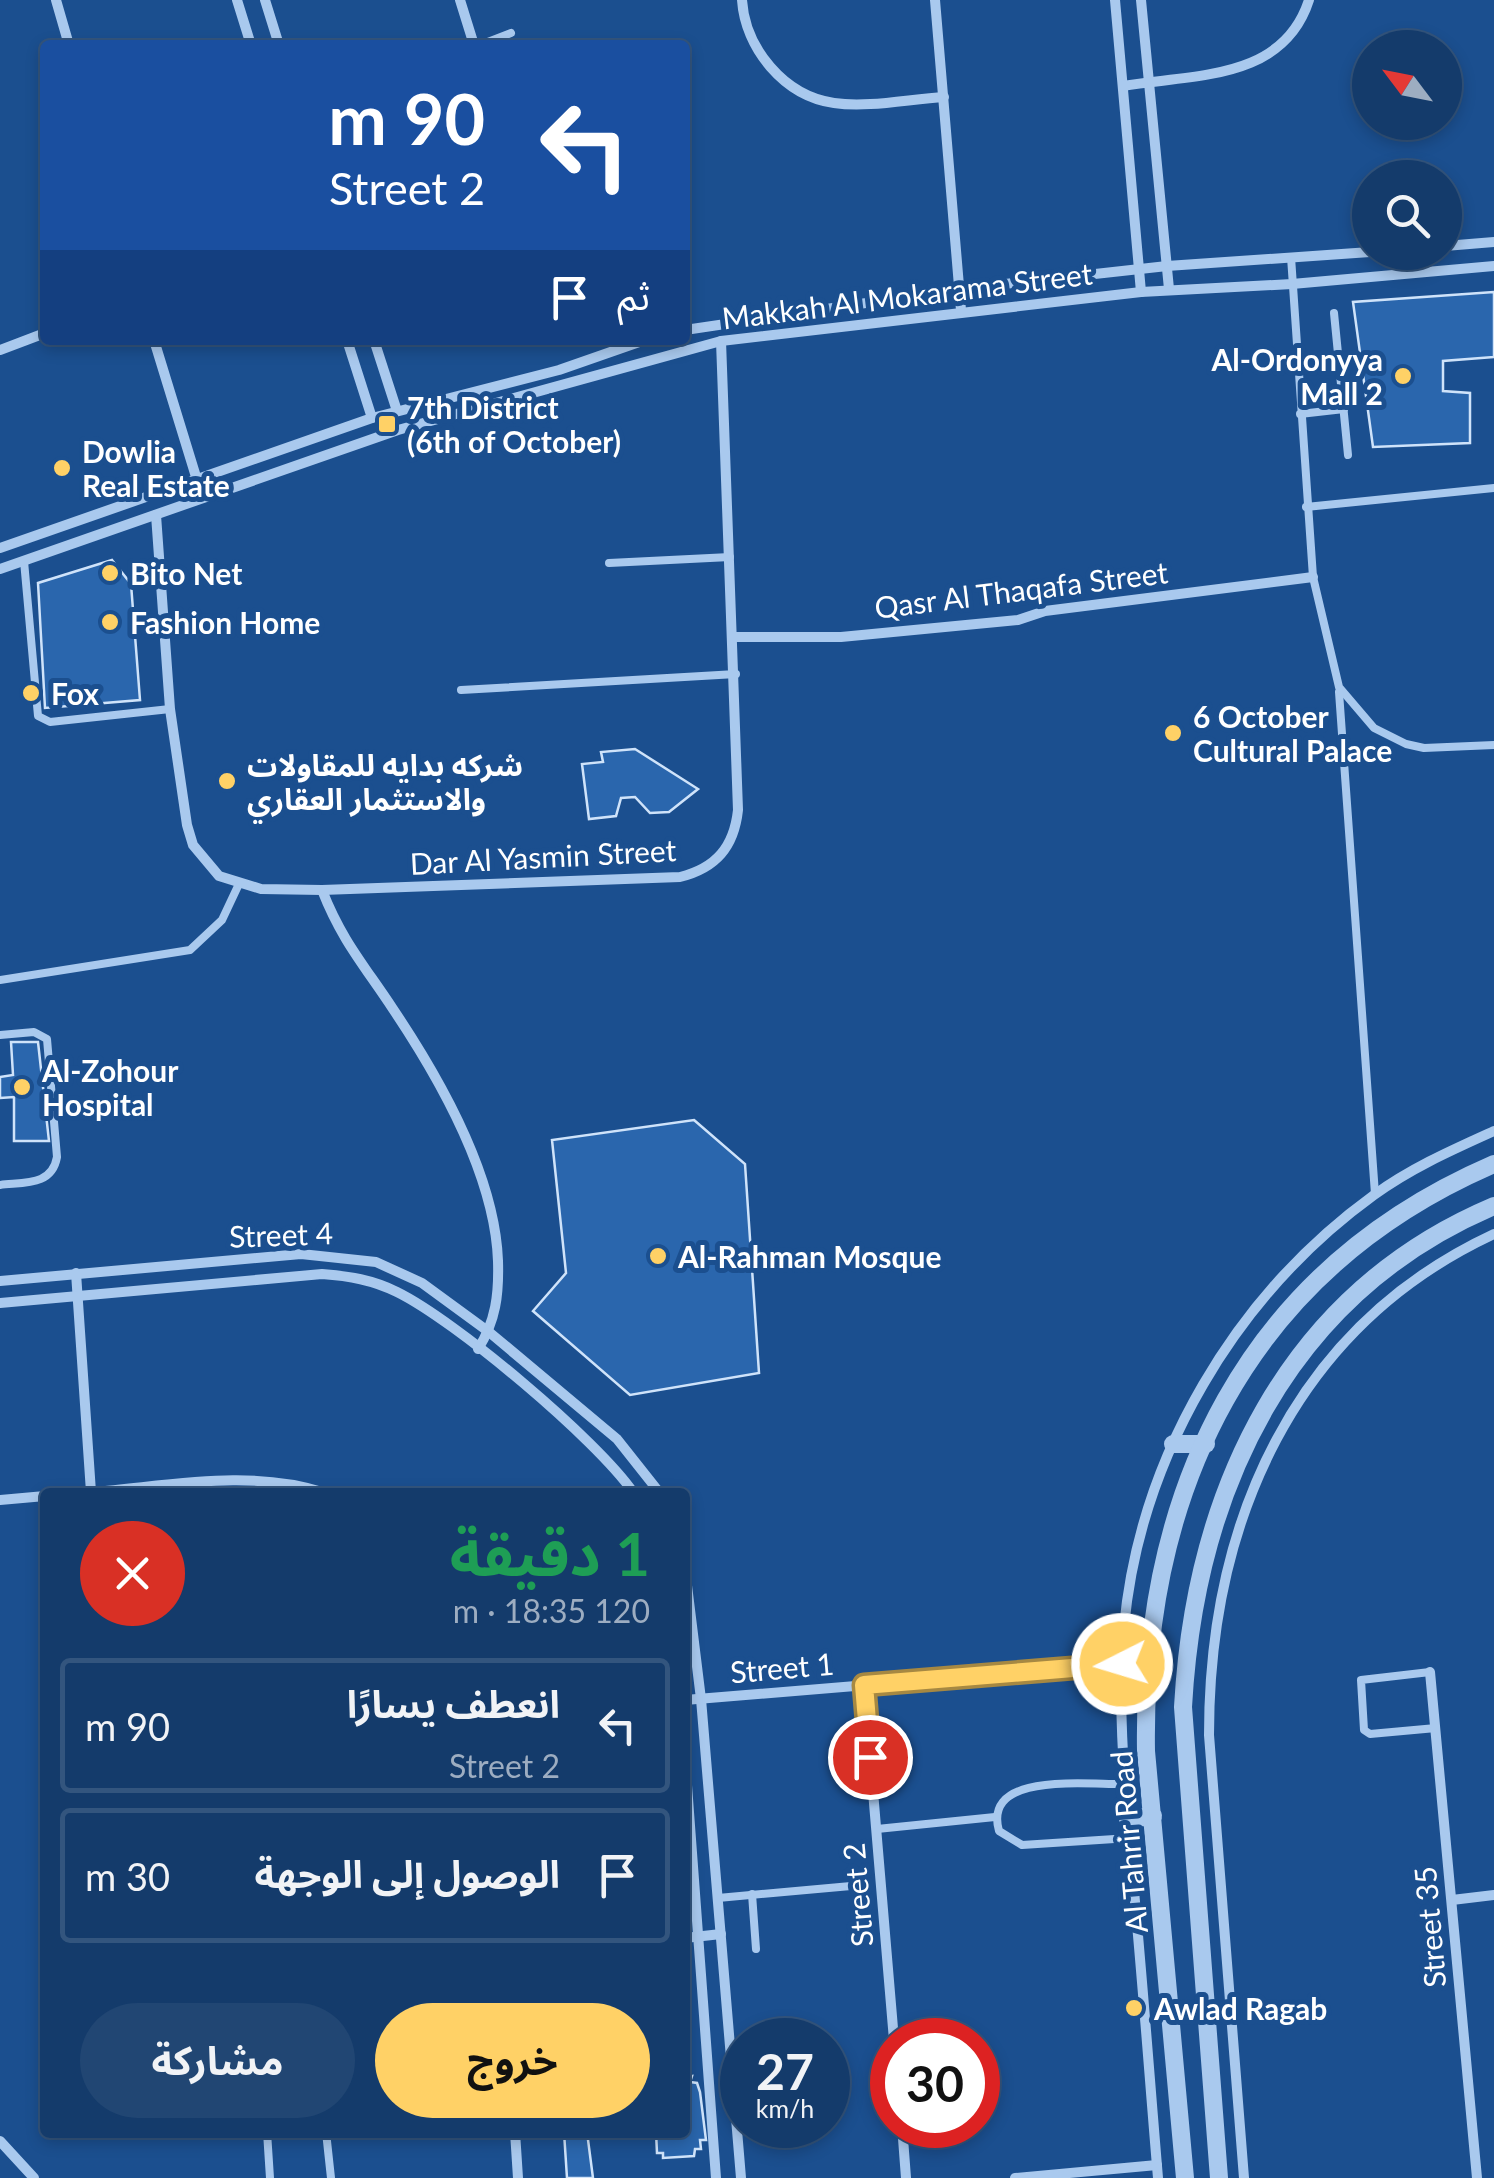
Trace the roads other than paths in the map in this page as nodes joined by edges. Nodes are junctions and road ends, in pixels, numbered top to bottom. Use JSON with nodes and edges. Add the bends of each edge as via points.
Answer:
{"nodes":[{"id":1,"x":56,"y":0,"type":"edge"},
{"id":2,"x":237,"y":0,"type":"edge"},
{"id":3,"x":265,"y":0,"type":"edge"},
{"id":4,"x":460,"y":0,"type":"edge"},
{"id":5,"x":742,"y":0,"type":"edge"},
{"id":6,"x":935,"y":0,"type":"edge"},
{"id":7,"x":1115,"y":0,"type":"edge"},
{"id":8,"x":1141,"y":0,"type":"edge"},
{"id":9,"x":1310,"y":0,"type":"edge"},
{"id":10,"x":511,"y":34,"type":"dead end"},
{"id":11,"x":68,"y":40,"type":"edge"},
{"id":12,"x":249,"y":40,"type":"edge"},
{"id":13,"x":277,"y":40,"type":"edge"},
{"id":14,"x":475,"y":40,"type":"edge"},
{"id":15,"x":492,"y":40,"type":"edge"},
{"id":16,"x":1149,"y":82,"type":"junction"},
{"id":17,"x":1124,"y":86,"type":"junction"},
{"id":18,"x":944,"y":98,"type":"junction"},
{"id":19,"x":1494,"y":242,"type":"edge"},
{"id":20,"x":1462,"y":245,"type":"edge"},
{"id":21,"x":1352,"y":253,"type":"edge"},
{"id":22,"x":1290,"y":258,"type":"junction"},
{"id":23,"x":1167,"y":266,"type":"junction"},
{"id":24,"x":1494,"y":266,"type":"edge"},
{"id":25,"x":1140,"y":270,"type":"junction"},
{"id":26,"x":1292,"y":284,"type":"junction"},
{"id":27,"x":960,"y":289,"type":"junction"},
{"id":28,"x":1170,"y":289,"type":"junction"},
{"id":29,"x":1141,"y":292,"type":"junction"},
{"id":30,"x":961,"y":310,"type":"junction"},
{"id":31,"x":1334,"y":313,"type":"dead end"},
{"id":32,"x":690,"y":329,"type":"edge"},
{"id":33,"x":40,"y":335,"type":"edge"},
{"id":34,"x":720,"y":341,"type":"junction"},
{"id":35,"x":156,"y":345,"type":"edge"},
{"id":36,"x":349,"y":345,"type":"edge"},
{"id":37,"x":376,"y":345,"type":"edge"},
{"id":38,"x":630,"y":345,"type":"edge"},
{"id":39,"x":0,"y":350,"type":"edge"},
{"id":40,"x":1344,"y":409,"type":"junction"},
{"id":41,"x":398,"y":411,"type":"junction"},
{"id":42,"x":1300,"y":414,"type":"junction"},
{"id":43,"x":372,"y":418,"type":"junction"},
{"id":44,"x":1348,"y":455,"type":"dead end"},
{"id":45,"x":197,"y":480,"type":"junction"},
{"id":46,"x":1494,"y":488,"type":"edge"},
{"id":47,"x":1306,"y":506,"type":"junction"},
{"id":48,"x":156,"y":515,"type":"junction"},
{"id":49,"x":0,"y":548,"type":"edge"},
{"id":50,"x":730,"y":557,"type":"junction"},
{"id":51,"x":24,"y":561,"type":"junction"},
{"id":52,"x":609,"y":564,"type":"dead end"},
{"id":53,"x":0,"y":570,"type":"edge"},
{"id":54,"x":1313,"y":578,"type":"junction"},
{"id":55,"x":734,"y":636,"type":"junction"},
{"id":56,"x":736,"y":674,"type":"junction"},
{"id":57,"x":1339,"y":688,"type":"junction"},
{"id":58,"x":461,"y":690,"type":"dead end"},
{"id":59,"x":170,"y":708,"type":"junction"},
{"id":60,"x":1494,"y":745,"type":"edge"},
{"id":61,"x":238,"y":886,"type":"junction"},
{"id":62,"x":322,"y":890,"type":"junction"},
{"id":63,"x":0,"y":980,"type":"edge"},
{"id":64,"x":0,"y":1035,"type":"edge"},
{"id":65,"x":1494,"y":1131,"type":"edge"},
{"id":66,"x":1494,"y":1164,"type":"edge"},
{"id":67,"x":0,"y":1184,"type":"edge"},
{"id":68,"x":1375,"y":1194,"type":"junction"},
{"id":69,"x":1494,"y":1206,"type":"edge"},
{"id":70,"x":1494,"y":1234,"type":"edge"},
{"id":71,"x":76,"y":1273,"type":"junction"},
{"id":72,"x":0,"y":1282,"type":"edge"},
{"id":73,"x":77,"y":1297,"type":"junction"},
{"id":74,"x":0,"y":1304,"type":"edge"},
{"id":75,"x":489,"y":1332,"type":"junction"},
{"id":76,"x":478,"y":1348,"type":"junction"},
{"id":77,"x":1173,"y":1444,"type":"junction"},
{"id":78,"x":1206,"y":1444,"type":"junction"},
{"id":79,"x":92,"y":1488,"type":"edge"},
{"id":80,"x":142,"y":1488,"type":"edge"},
{"id":81,"x":309,"y":1488,"type":"edge"},
{"id":82,"x":630,"y":1488,"type":"edge"},
{"id":83,"x":655,"y":1488,"type":"edge"},
{"id":84,"x":40,"y":1496,"type":"edge"},
{"id":85,"x":0,"y":1500,"type":"edge"},
{"id":86,"x":690,"y":1607,"type":"edge"},
{"id":87,"x":1122,"y":1664,"type":"junction"},
{"id":88,"x":1430,"y":1672,"type":"joint"},
{"id":89,"x":864,"y":1685,"type":"junction"},
{"id":90,"x":702,"y":1698,"type":"junction"},
{"id":91,"x":690,"y":1699,"type":"edge"},
{"id":92,"x":1436,"y":1728,"type":"junction"},
{"id":93,"x":1125,"y":1784,"type":"junction"},
{"id":94,"x":1153,"y":1816,"type":"junction"},
{"id":95,"x":996,"y":1818,"type":"junction"},
{"id":96,"x":690,"y":1827,"type":"edge"},
{"id":97,"x":876,"y":1829,"type":"junction"},
{"id":98,"x":1129,"y":1829,"type":"junction"},
{"id":99,"x":752,"y":1894,"type":"junction"},
{"id":100,"x":1494,"y":1895,"type":"edge"},
{"id":101,"x":718,"y":1898,"type":"junction"},
{"id":102,"x":1452,"y":1900,"type":"junction"},
{"id":103,"x":721,"y":1934,"type":"junction"},
{"id":104,"x":866,"y":1936,"type":"dead end"},
{"id":105,"x":698,"y":1937,"type":"junction"},
{"id":106,"x":690,"y":1938,"type":"edge"},
{"id":107,"x":756,"y":1949,"type":"dead end"},
{"id":108,"x":892,"y":2018,"type":"edge"},
{"id":109,"x":267,"y":2138,"type":"edge"},
{"id":110,"x":327,"y":2138,"type":"edge"},
{"id":111,"x":515,"y":2138,"type":"edge"},
{"id":112,"x":0,"y":2142,"type":"edge"},
{"id":113,"x":904,"y":2148,"type":"edge"},
{"id":114,"x":1157,"y":2164,"type":"junction"},
{"id":115,"x":34,"y":2178,"type":"edge"},
{"id":116,"x":270,"y":2178,"type":"edge"},
{"id":117,"x":331,"y":2178,"type":"edge"},
{"id":118,"x":518,"y":2178,"type":"edge"},
{"id":119,"x":716,"y":2178,"type":"edge"},
{"id":120,"x":741,"y":2178,"type":"edge"},
{"id":121,"x":906,"y":2178,"type":"edge"},
{"id":122,"x":1015,"y":2178,"type":"edge"},
{"id":123,"x":1158,"y":2178,"type":"edge"},
{"id":124,"x":1185,"y":2178,"type":"edge"},
{"id":125,"x":1219,"y":2178,"type":"edge"},
{"id":126,"x":1244,"y":2178,"type":"edge"},
{"id":127,"x":1477,"y":2178,"type":"edge"}],
"edges":[{"from":1,"to":11,"type":"street"},
{"from":2,"to":12,"type":"street"},
{"from":3,"to":13,"type":"street"},
{"from":4,"to":14,"type":"street"},
{"from":5,"to":18,"type":"street","via":[[764,60],[808,95],[835,104]]},
{"from":6,"to":18,"type":"street"},
{"from":7,"to":17,"type":"street"},
{"from":8,"to":16,"type":"street"},
{"from":9,"to":16,"type":"street","via":[[1289,38],[1260,62]]},
{"from":10,"to":15,"type":"lane"},
{"from":16,"to":17,"type":"street"},
{"from":16,"to":23,"type":"street"},
{"from":17,"to":25,"type":"street"},
{"from":18,"to":27,"type":"street"},
{"from":19,"to":20,"type":"street"},
{"from":21,"to":22,"type":"street","name":"Makkah Al Mokarama Street"},
{"from":22,"to":23,"type":"street","name":"Makkah Al Mokarama Street"},
{"from":22,"to":26,"type":"lane"},
{"from":23,"to":25,"type":"street","name":"Makkah Al Mokarama Street"},
{"from":23,"to":28,"type":"street"},
{"from":24,"to":26,"type":"street","name":"Makkah Al Mokarama Street"},
{"from":25,"to":27,"type":"street","name":"Makkah Al Mokarama Street"},
{"from":25,"to":29,"type":"street"},
{"from":26,"to":28,"type":"street","name":"Makkah Al Mokarama Street"},
{"from":26,"to":42,"type":"lane"},
{"from":27,"to":30,"type":"street"},
{"from":27,"to":32,"type":"street","name":"Makkah Al Mokarama Street"},
{"from":28,"to":29,"type":"street","name":"Makkah Al Mokarama Street"},
{"from":29,"to":30,"type":"street","name":"Makkah Al Mokarama Street"},
{"from":30,"to":34,"type":"street","name":"Makkah Al Mokarama Street"},
{"from":31,"to":40,"type":"lane"},
{"from":33,"to":39,"type":"street"},
{"from":34,"to":48,"type":"street","name":"Makkah Al Mokarama Street","via":[[398,430]]},
{"from":34,"to":50,"type":"street","name":"Dar Al Yasmin Street"},
{"from":35,"to":45,"type":"street"},
{"from":36,"to":43,"type":"street"},
{"from":37,"to":41,"type":"street"},
{"from":38,"to":41,"type":"street"},
{"from":40,"to":42,"type":"lane"},
{"from":40,"to":44,"type":"lane"},
{"from":41,"to":43,"type":"street"},
{"from":42,"to":47,"type":"lane"},
{"from":43,"to":45,"type":"street"},
{"from":45,"to":49,"type":"street"},
{"from":46,"to":47,"type":"lane"},
{"from":47,"to":54,"type":"lane"},
{"from":48,"to":51,"type":"street","name":"Makkah Al Mokarama Street"},
{"from":48,"to":59,"type":"street"},
{"from":50,"to":52,"type":"lane"},
{"from":50,"to":55,"type":"street","name":"Dar Al Yasmin Street"},
{"from":51,"to":53,"type":"street","name":"Makkah Al Mokarama Street"},
{"from":51,"to":59,"type":"lane","via":[[38,716],[50,722]]},
{"from":54,"to":55,"type":"street","name":"Qasr Al Thaqafa Street","via":[[1045,610],[1018,620],[841,637]]},
{"from":54,"to":57,"type":"lane"},
{"from":55,"to":56,"type":"street","name":"Dar Al Yasmin Street"},
{"from":56,"to":58,"type":"lane"},
{"from":56,"to":62,"type":"street","name":"Dar Al Yasmin Street","via":[[736,830],[716,862],[699,872]]},
{"from":57,"to":60,"type":"lane","via":[[1374,728],[1406,744]]},
{"from":57,"to":68,"type":"lane"},
{"from":59,"to":61,"type":"street","via":[[193,845],[219,876]]},
{"from":61,"to":62,"type":"street","name":"Dar Al Yasmin Street"},
{"from":61,"to":63,"type":"lane","via":[[222,920],[190,950]]},
{"from":62,"to":75,"type":"street","via":[[351,954],[415,1044],[478,1164],[498,1230],[499,1279]]},
{"from":64,"to":67,"type":"lane","via":[[34,1032],[46,1039],[58,1157],[45,1178]]},
{"from":65,"to":68,"type":"street"},
{"from":66,"to":78,"type":"street","name":"Al Tahrir Road","via":[[1416,1202],[1344,1253],[1281,1316],[1230,1390]]},
{"from":68,"to":77,"type":"street","via":[[1251,1312],[1218,1358]]},
{"from":69,"to":125,"type":"street","name":"Al Tahrir Road","via":[[1393,1263],[1335,1311],[1259,1413],[1207,1545],[1182,1707]]},
{"from":70,"to":126,"type":"street","via":[[1413,1279],[1330,1357],[1270,1452],[1222,1583],[1208,1675],[1208,1735]]},
{"from":71,"to":72,"type":"street","name":"Street 4"},
{"from":71,"to":73,"type":"street"},
{"from":71,"to":75,"type":"street","name":"Street 4","via":[[301,1254],[352,1256],[422,1283]]},
{"from":73,"to":74,"type":"street","name":"Street 4"},
{"from":73,"to":76,"type":"street","name":"Street 4","via":[[349,1276],[400,1293]]},
{"from":73,"to":79,"type":"street"},
{"from":75,"to":76,"type":"street"},
{"from":75,"to":83,"type":"street","name":"Street 4","via":[[618,1440]]},
{"from":76,"to":82,"type":"street","name":"Street 4"},
{"from":77,"to":78,"type":"street"},
{"from":77,"to":87,"type":"street","via":[[1133,1569]]},
{"from":78,"to":94,"type":"street","name":"Al Tahrir Road","via":[[1174,1514],[1154,1602],[1145,1692]]},
{"from":80,"to":81,"type":"street","via":[[254,1479]]},
{"from":84,"to":85,"type":"street"},
{"from":86,"to":90,"type":"street"},
{"from":87,"to":89,"type":"street","name":"Street 1"},
{"from":87,"to":93,"type":"street"},
{"from":88,"to":92,"type":"street","name":"Street 35"},
{"from":88,"to":92,"type":"lane","via":[[1361,1680],[1364,1730]]},
{"from":89,"to":90,"type":"street","name":"Street 1"},
{"from":89,"to":97,"type":"street","name":"Street 2"},
{"from":90,"to":91,"type":"street","name":"Street 1"},
{"from":90,"to":101,"type":"street"},
{"from":92,"to":102,"type":"street","name":"Street 35"},
{"from":93,"to":95,"type":"lane","via":[[1016,1789],[998,1805]]},
{"from":93,"to":98,"type":"street"},
{"from":94,"to":98,"type":"street"},
{"from":94,"to":124,"type":"street","name":"Al Tahrir Road"},
{"from":95,"to":97,"type":"lane"},
{"from":95,"to":98,"type":"lane","via":[[999,1831],[1022,1844]]},
{"from":96,"to":105,"type":"street"},
{"from":97,"to":108,"type":"street","name":"Street 2"},
{"from":98,"to":114,"type":"street"},
{"from":99,"to":101,"type":"lane"},
{"from":99,"to":104,"type":"lane","via":[[851,1886],[862,1898]]},
{"from":99,"to":107,"type":"lane"},
{"from":100,"to":102,"type":"street"},
{"from":101,"to":103,"type":"street"},
{"from":102,"to":127,"type":"street","name":"Street 35"},
{"from":103,"to":105,"type":"street"},
{"from":103,"to":120,"type":"street"},
{"from":105,"to":106,"type":"street"},
{"from":105,"to":119,"type":"street"},
{"from":109,"to":116,"type":"lane"},
{"from":110,"to":117,"type":"lane"},
{"from":111,"to":118,"type":"street"},
{"from":112,"to":115,"type":"street"},
{"from":113,"to":121,"type":"street"},
{"from":114,"to":122,"type":"street"},
{"from":114,"to":123,"type":"street"}]}
